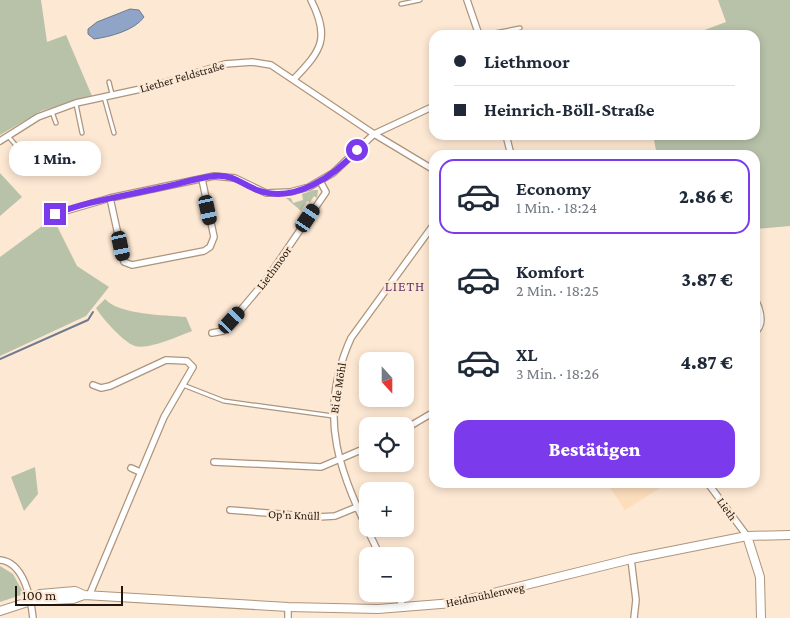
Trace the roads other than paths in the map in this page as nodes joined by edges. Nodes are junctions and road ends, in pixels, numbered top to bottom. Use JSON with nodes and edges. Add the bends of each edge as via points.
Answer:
{"nodes":[{"id":1,"x":311,"y":0,"type":"edge"},
{"id":2,"x":420,"y":0,"type":"edge"},
{"id":3,"x":467,"y":0,"type":"edge"},
{"id":4,"x":401,"y":4,"type":"dead end"},
{"id":5,"x":520,"y":28,"type":"dead end"},
{"id":6,"x":477,"y":30,"type":"edge"},
{"id":7,"x":510,"y":30,"type":"edge"},
{"id":8,"x":294,"y":80,"type":"junction"},
{"id":9,"x":109,"y":82,"type":"dead end"},
{"id":10,"x":112,"y":95,"type":"junction"},
{"id":11,"x":104,"y":97,"type":"junction"},
{"id":12,"x":76,"y":103,"type":"junction"},
{"id":13,"x":429,"y":108,"type":"edge"},
{"id":14,"x":52,"y":111,"type":"junction"},
{"id":15,"x":56,"y":123,"type":"dead end"},
{"id":16,"x":82,"y":133,"type":"dead end"},
{"id":17,"x":114,"y":133,"type":"dead end"},
{"id":18,"x":374,"y":134,"type":"junction"},
{"id":19,"x":7,"y":136,"type":"junction"},
{"id":20,"x":0,"y":141,"type":"edge"},
{"id":21,"x":429,"y":167,"type":"edge"},
{"id":22,"x":35,"y":168,"type":"dead end"},
{"id":23,"x":202,"y":179,"type":"junction"},
{"id":24,"x":320,"y":181,"type":"junction"},
{"id":25,"x":110,"y":198,"type":"junction"},
{"id":26,"x":55,"y":214,"type":"dead end"},
{"id":27,"x":429,"y":231,"type":"edge"},
{"id":28,"x":760,"y":313,"type":"edge"},
{"id":29,"x":760,"y":325,"type":"edge"},
{"id":30,"x":212,"y":332,"type":"dead end"},
{"id":31,"x":182,"y":384,"type":"junction"},
{"id":32,"x":93,"y":385,"type":"dead end"},
{"id":33,"x":429,"y":415,"type":"edge"},
{"id":34,"x":333,"y":416,"type":"junction"},
{"id":35,"x":414,"y":424,"type":"edge"},
{"id":36,"x":359,"y":451,"type":"edge"},
{"id":37,"x":339,"y":460,"type":"junction"},
{"id":38,"x":214,"y":462,"type":"dead end"},
{"id":39,"x":131,"y":468,"type":"dead end"},
{"id":40,"x":140,"y":472,"type":"junction"},
{"id":41,"x":711,"y":488,"type":"edge"},
{"id":42,"x":357,"y":507,"type":"junction"},
{"id":43,"x":230,"y":510,"type":"dead end"},
{"id":44,"x":790,"y":534,"type":"edge"},
{"id":45,"x":747,"y":536,"type":"junction"},
{"id":46,"x":376,"y":547,"type":"edge"},
{"id":47,"x":631,"y":559,"type":"junction"},
{"id":48,"x":0,"y":560,"type":"edge"},
{"id":49,"x":87,"y":596,"type":"junction"},
{"id":50,"x":31,"y":601,"type":"junction"},
{"id":51,"x":401,"y":602,"type":"edge"},
{"id":52,"x":288,"y":607,"type":"junction"},
{"id":53,"x":403,"y":607,"type":"junction"},
{"id":54,"x":0,"y":611,"type":"edge"},
{"id":55,"x":33,"y":618,"type":"edge"},
{"id":56,"x":288,"y":618,"type":"edge"},
{"id":57,"x":634,"y":618,"type":"edge"},
{"id":58,"x":762,"y":618,"type":"edge"}],
"edges":[{"from":1,"to":8,"type":"street","via":[[323,30],[321,42],[312,59]]},
{"from":2,"to":4,"type":"lane"},
{"from":3,"to":6,"type":"street"},
{"from":5,"to":7,"type":"lane"},
{"from":8,"to":10,"type":"street","name":"Liether Feldstraße","via":[[271,65],[235,62]]},
{"from":8,"to":18,"type":"street","name":"Liether Feldstraße"},
{"from":9,"to":10,"type":"lane"},
{"from":10,"to":11,"type":"street","name":"Liether Feldstraße"},
{"from":11,"to":12,"type":"street","name":"Liether Feldstraße"},
{"from":11,"to":17,"type":"lane"},
{"from":12,"to":14,"type":"street","name":"Liether Feldstraße"},
{"from":12,"to":16,"type":"lane"},
{"from":13,"to":18,"type":"street"},
{"from":14,"to":15,"type":"lane"},
{"from":14,"to":19,"type":"street","name":"Liether Feldstraße"},
{"from":18,"to":21,"type":"street","name":"Liether Feldstraße"},
{"from":18,"to":24,"type":"street","via":[[349,160]]},
{"from":19,"to":20,"type":"street","name":"Liether Feldstraße"},
{"from":19,"to":22,"type":"lane"},
{"from":23,"to":24,"type":"street","via":[[226,176],[257,190],[276,193],[290,192]]},
{"from":23,"to":25,"type":"street"},
{"from":23,"to":25,"type":"street","via":[[214,237],[210,246],[204,251],[132,266],[124,262]]},
{"from":24,"to":30,"type":"street","name":"Liethmoor","via":[[326,192],[266,280],[223,331]]},
{"from":25,"to":26,"type":"street"},
{"from":27,"to":34,"type":"street","name":"Bi de Möhl","via":[[351,338],[337,378]]},
{"from":28,"to":29,"type":"street"},
{"from":31,"to":32,"type":"street","via":[[193,367],[187,361],[166,360],[110,386],[101,388]]},
{"from":31,"to":34,"type":"lane","via":[[224,401]]},
{"from":31,"to":40,"type":"street"},
{"from":33,"to":35,"type":"street"},
{"from":34,"to":37,"type":"street","name":"Bi de Möhl"},
{"from":36,"to":37,"type":"street"},
{"from":37,"to":38,"type":"street","via":[[322,467]]},
{"from":37,"to":42,"type":"street","name":"Bi de Möhl"},
{"from":39,"to":40,"type":"street"},
{"from":40,"to":49,"type":"street"},
{"from":41,"to":45,"type":"street","name":"Lieth"},
{"from":42,"to":43,"type":"street","name":"Op'n Knüll","via":[[335,516],[318,517]]},
{"from":42,"to":46,"type":"street","name":"Bi de Möhl"},
{"from":44,"to":45,"type":"street","name":"Heidmühlenweg"},
{"from":45,"to":47,"type":"street","name":"Heidmühlenweg"},
{"from":45,"to":58,"type":"street","via":[[760,576]]},
{"from":47,"to":53,"type":"street","name":"Heidmühlenweg","via":[[453,603]]},
{"from":47,"to":57,"type":"street","via":[[636,600]]},
{"from":48,"to":50,"type":"street","via":[[8,562],[17,571]]},
{"from":49,"to":50,"type":"street","name":"Heidmühlenweg"},
{"from":49,"to":52,"type":"street","name":"Heidmühlenweg"},
{"from":50,"to":54,"type":"street","name":"Heidmühlenweg"},
{"from":50,"to":55,"type":"street"},
{"from":51,"to":53,"type":"street"},
{"from":52,"to":53,"type":"street","name":"Heidmühlenweg"},
{"from":52,"to":56,"type":"street"}]}
